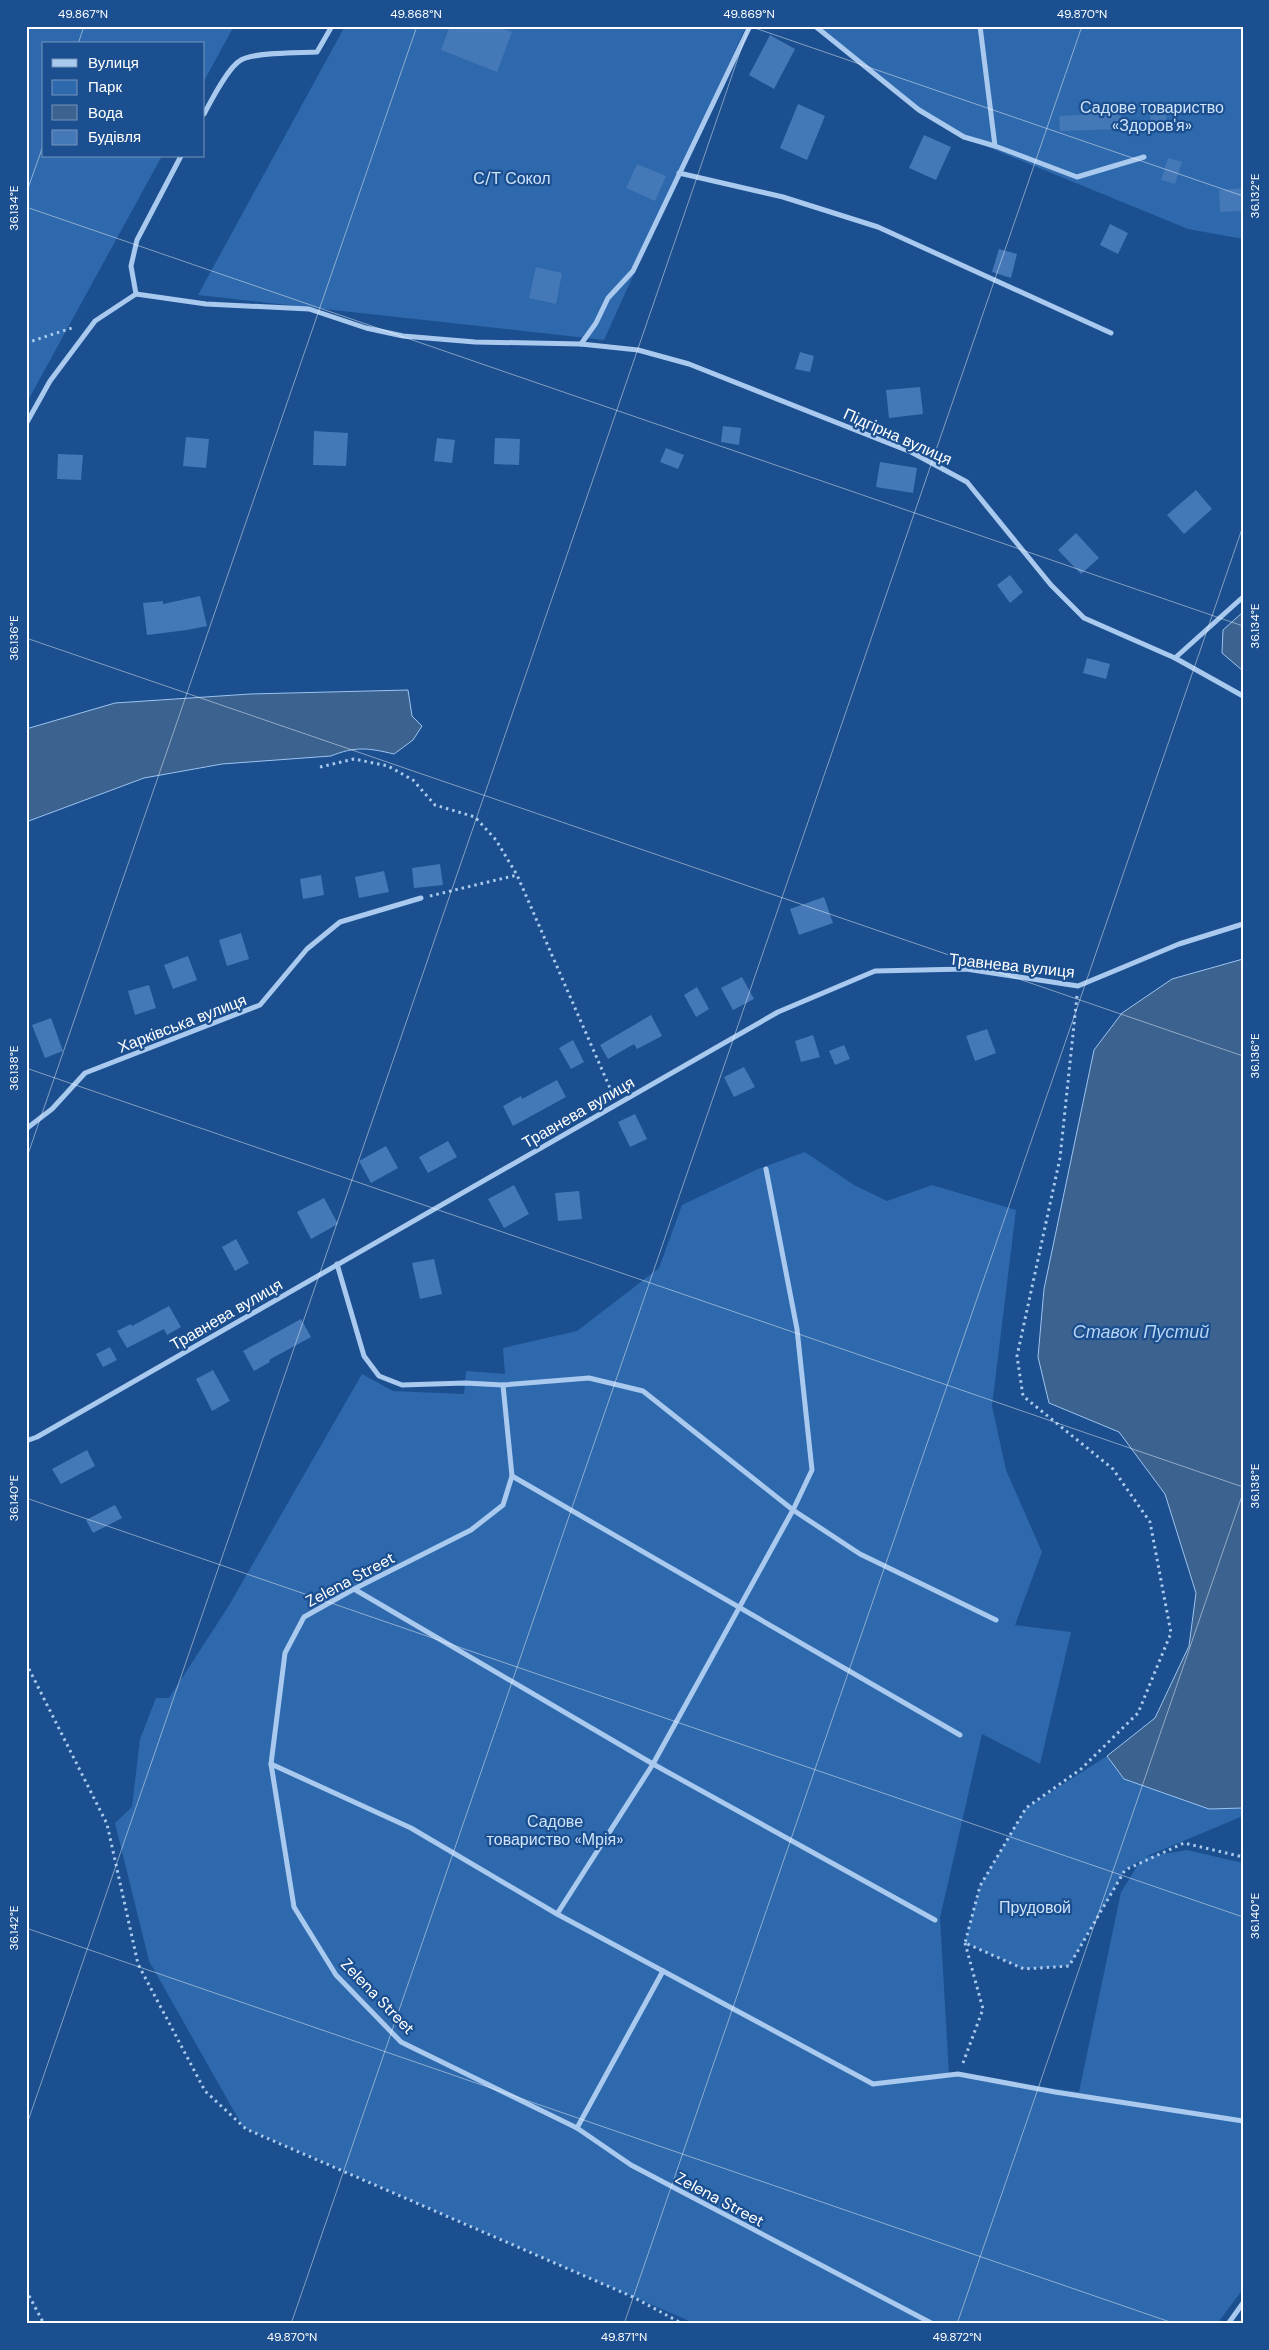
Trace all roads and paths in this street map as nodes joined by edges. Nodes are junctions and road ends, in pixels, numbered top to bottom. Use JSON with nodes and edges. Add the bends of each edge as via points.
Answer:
{"nodes":[{"id":1,"x":332,"y":26,"type":"edge"},
{"id":2,"x":750,"y":26,"type":"edge"},
{"id":3,"x":816,"y":26,"type":"edge"},
{"id":4,"x":980,"y":26,"type":"edge"},
{"id":5,"x":205,"y":112,"type":"edge"},
{"id":6,"x":996,"y":146,"type":"junction"},
{"id":7,"x":1144,"y":157,"type":"dead end"},
{"id":8,"x":180,"y":158,"type":"edge"},
{"id":9,"x":679,"y":174,"type":"junction"},
{"id":10,"x":136,"y":294,"type":"junction"},
{"id":11,"x":95,"y":321,"type":"junction"},
{"id":12,"x":1111,"y":333,"type":"dead end"},
{"id":13,"x":26,"y":343,"type":"edge"},
{"id":14,"x":581,"y":344,"type":"junction"},
{"id":15,"x":26,"y":424,"type":"edge"},
{"id":16,"x":1243,"y":597,"type":"edge"},
{"id":17,"x":1174,"y":658,"type":"junction"},
{"id":18,"x":1243,"y":696,"type":"edge"},
{"id":19,"x":320,"y":767,"type":"dead end"},
{"id":20,"x":517,"y":875,"type":"junction"},
{"id":21,"x":421,"y":898,"type":"joint"},
{"id":22,"x":1243,"y":924,"type":"edge"},
{"id":23,"x":1078,"y":986,"type":"junction"},
{"id":24,"x":617,"y":1104,"type":"junction"},
{"id":25,"x":26,"y":1129,"type":"edge"},
{"id":26,"x":766,"y":1170,"type":"dead end"},
{"id":27,"x":337,"y":1264,"type":"junction"},
{"id":28,"x":503,"y":1385,"type":"junction"},
{"id":29,"x":26,"y":1441,"type":"edge"},
{"id":30,"x":512,"y":1476,"type":"junction"},
{"id":31,"x":793,"y":1510,"type":"junction"},
{"id":32,"x":354,"y":1589,"type":"junction"},
{"id":33,"x":739,"y":1607,"type":"junction"},
{"id":34,"x":996,"y":1620,"type":"dead end"},
{"id":35,"x":26,"y":1663,"type":"edge"},
{"id":36,"x":960,"y":1735,"type":"dead end"},
{"id":37,"x":271,"y":1764,"type":"junction"},
{"id":38,"x":653,"y":1764,"type":"junction"},
{"id":39,"x":1243,"y":1857,"type":"edge"},
{"id":40,"x":557,"y":1914,"type":"junction"},
{"id":41,"x":935,"y":1920,"type":"dead end"},
{"id":42,"x":965,"y":1943,"type":"junction"},
{"id":43,"x":663,"y":1971,"type":"junction"},
{"id":44,"x":958,"y":2074,"type":"junction"},
{"id":45,"x":1243,"y":2121,"type":"edge"},
{"id":46,"x":577,"y":2128,"type":"junction"},
{"id":47,"x":26,"y":2290,"type":"edge"},
{"id":48,"x":1243,"y":2303,"type":"edge"},
{"id":49,"x":44,"y":2324,"type":"edge"},
{"id":50,"x":683,"y":2324,"type":"edge"},
{"id":51,"x":934,"y":2324,"type":"edge"},
{"id":52,"x":1228,"y":2324,"type":"edge"}],
"edges":[{"from":1,"to":5,"type":"street","via":[[317,52],[269,54],[240,60],[219,86]]},
{"from":2,"to":9,"type":"street"},
{"from":3,"to":6,"type":"street","via":[[919,110],[964,137]]},
{"from":4,"to":6,"type":"street"},
{"from":6,"to":7,"type":"street","via":[[1077,177]]},
{"from":8,"to":10,"type":"street","via":[[137,240],[132,266]]},
{"from":9,"to":12,"type":"street","via":[[783,197],[878,227]]},
{"from":9,"to":14,"type":"street","via":[[633,271],[608,298]]},
{"from":10,"to":11,"type":"street"},
{"from":10,"to":14,"type":"street","name":"Підгірна вулиця","via":[[206,304],[309,309],[366,328],[403,336],[475,342]]},
{"from":11,"to":13,"type":"path"},
{"from":11,"to":15,"type":"street","via":[[50,381]]},
{"from":14,"to":17,"type":"street","name":"Підгірна вулиця","via":[[638,350],[689,364],[911,452],[959,477],[967,482],[1051,586],[1084,618]]},
{"from":16,"to":17,"type":"street"},
{"from":17,"to":18,"type":"street","name":"Підгірна вулиця"},
{"from":19,"to":20,"type":"path","via":[[354,759],[388,766],[413,780],[435,805],[476,817],[496,840]]},
{"from":20,"to":21,"type":"path"},
{"from":20,"to":24,"type":"path"},
{"from":21,"to":25,"type":"street","name":"Харківська вулиця","via":[[340,922],[307,949],[260,1006],[85,1074],[52,1109]]},
{"from":22,"to":23,"type":"street","name":"Травнева вулиця","via":[[1179,944]]},
{"from":23,"to":24,"type":"street","name":"Травнева вулиця","via":[[966,969],[875,971],[778,1012]]},
{"from":23,"to":42,"type":"path","via":[[1060,1158],[1017,1356],[1023,1396],[1113,1469],[1150,1522],[1171,1633],[1138,1713],[1081,1769],[1026,1808],[980,1886]]},
{"from":24,"to":27,"type":"street","name":"Травнева вулиця"},
{"from":26,"to":31,"type":"street","via":[[797,1329],[812,1470]]},
{"from":27,"to":28,"type":"street","via":[[364,1356],[380,1376],[402,1385]]},
{"from":27,"to":29,"type":"street","name":"Травнева вулиця"},
{"from":28,"to":30,"type":"street","name":"Zelena Street"},
{"from":28,"to":31,"type":"street","via":[[588,1378],[643,1390]]},
{"from":30,"to":32,"type":"street","name":"Zelena Street","via":[[503,1505],[471,1530]]},
{"from":30,"to":33,"type":"street"},
{"from":31,"to":33,"type":"street"},
{"from":31,"to":34,"type":"street","via":[[860,1554]]},
{"from":32,"to":37,"type":"street","name":"Zelena Street","via":[[304,1617],[285,1653]]},
{"from":32,"to":38,"type":"street"},
{"from":33,"to":36,"type":"street"},
{"from":33,"to":38,"type":"street"},
{"from":35,"to":50,"type":"path","via":[[107,1824],[138,1964],[205,2091],[246,2129],[632,2297]]},
{"from":37,"to":40,"type":"street","via":[[411,1828]]},
{"from":37,"to":46,"type":"street","name":"Zelena Street","via":[[294,1907],[336,1975],[401,2042]]},
{"from":38,"to":40,"type":"street"},
{"from":38,"to":41,"type":"street"},
{"from":39,"to":42,"type":"path","via":[[1184,1843],[1124,1870],[1069,1966],[1024,1969]]},
{"from":40,"to":43,"type":"street"},
{"from":42,"to":44,"type":"path","via":[[983,2009]]},
{"from":43,"to":44,"type":"street","via":[[874,2084]]},
{"from":43,"to":46,"type":"street"},
{"from":44,"to":45,"type":"street"},
{"from":46,"to":51,"type":"street","name":"Zelena Street","via":[[631,2165]]},
{"from":47,"to":49,"type":"path"},
{"from":48,"to":52,"type":"street"}]}
